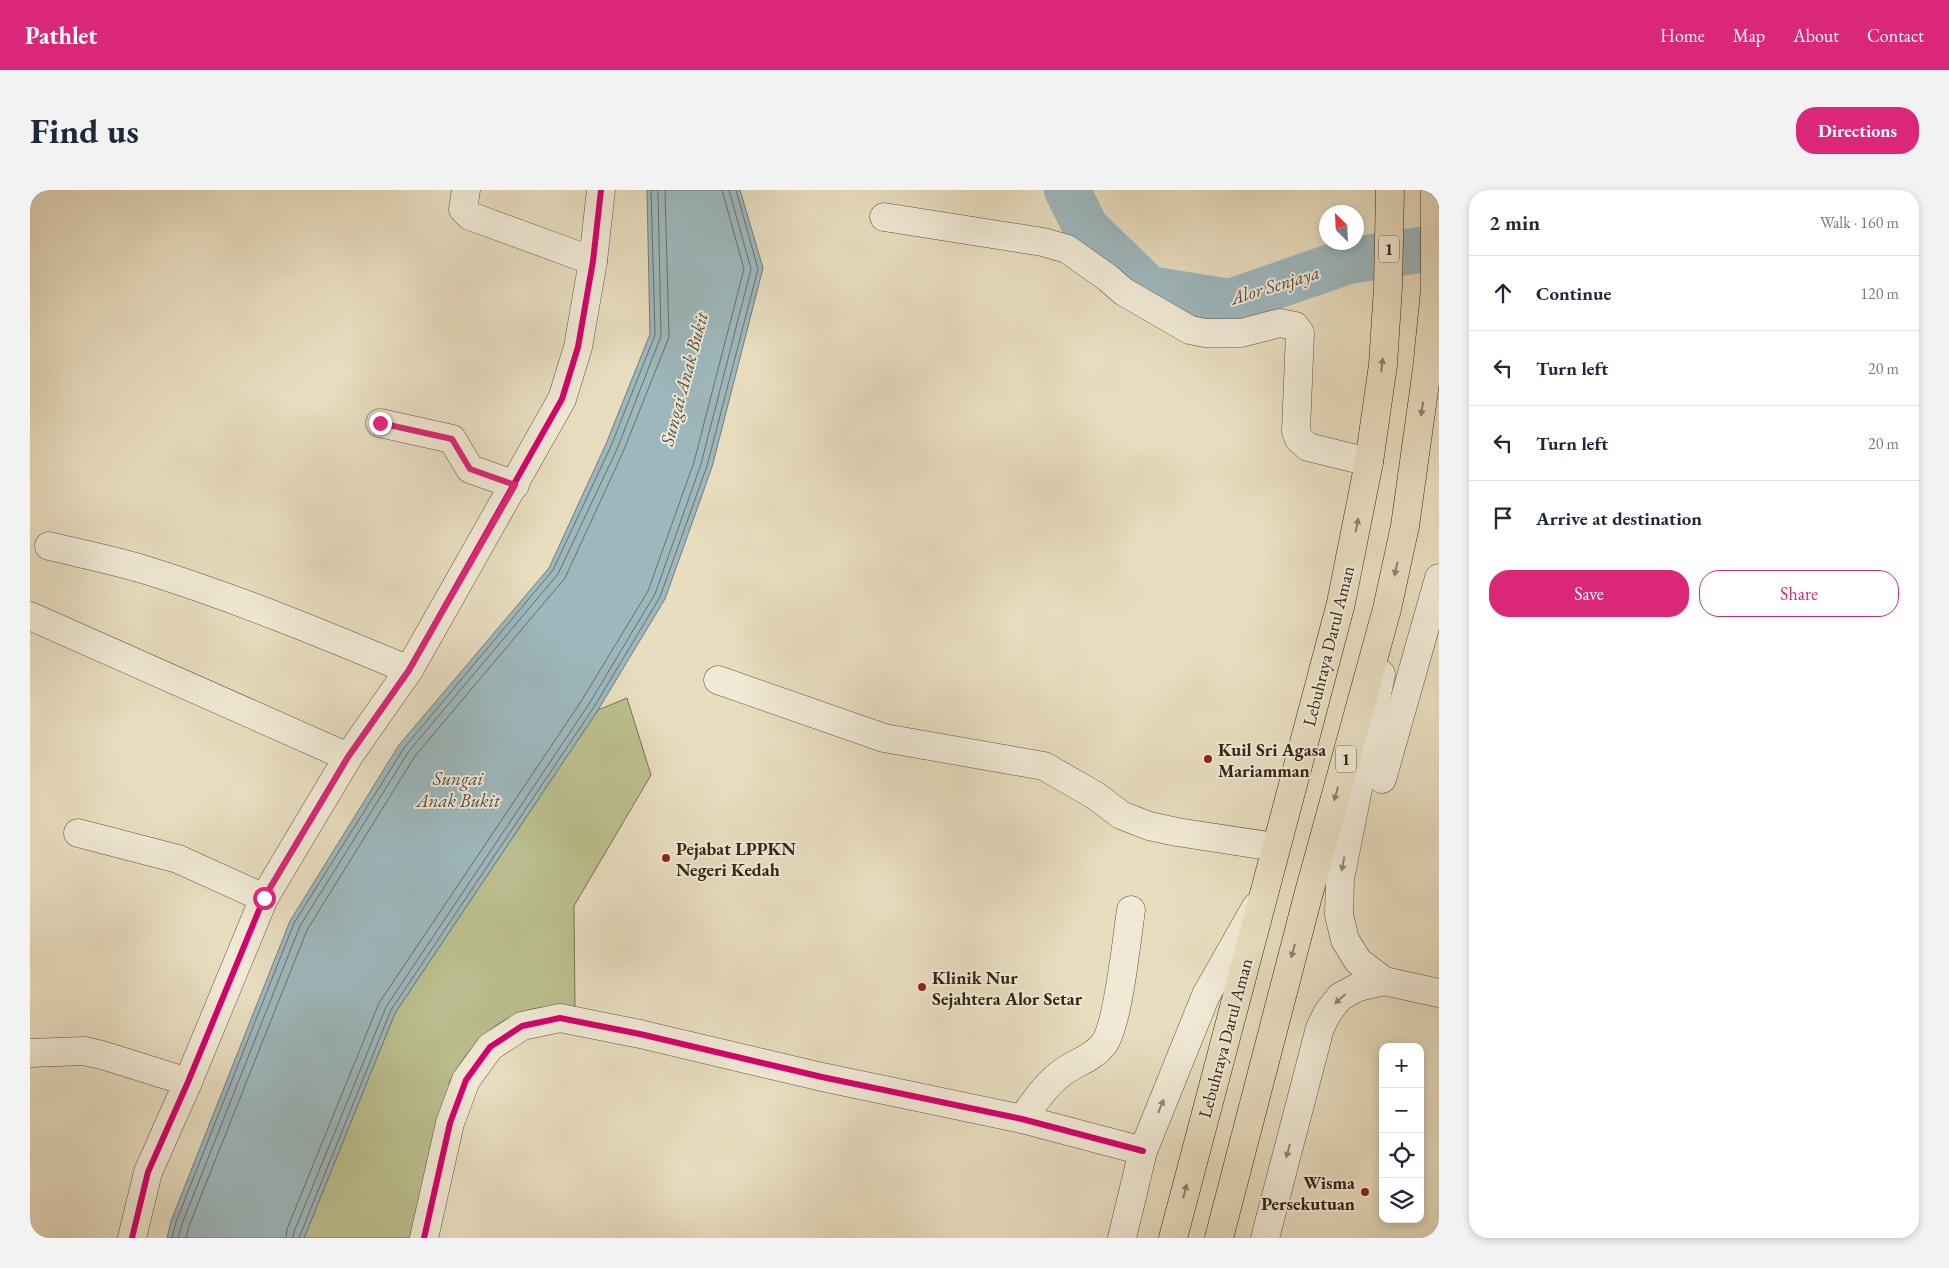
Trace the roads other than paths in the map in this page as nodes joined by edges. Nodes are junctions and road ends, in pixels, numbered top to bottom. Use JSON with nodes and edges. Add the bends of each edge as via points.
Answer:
{"nodes":[{"id":1,"x":466,"y":190,"type":"edge"},
{"id":2,"x":600,"y":190,"type":"edge"},
{"id":3,"x":1435,"y":198,"type":"edge"},
{"id":4,"x":1390,"y":200,"type":"edge"},
{"id":5,"x":884,"y":217,"type":"dead end"},
{"id":6,"x":593,"y":261,"type":"junction"},
{"id":7,"x":1436,"y":284,"type":"edge"},
{"id":8,"x":380,"y":423,"type":"dead end"},
{"id":9,"x":1369,"y":462,"type":"junction"},
{"id":10,"x":515,"y":485,"type":"junction"},
{"id":11,"x":49,"y":546,"type":"dead end"},
{"id":12,"x":1439,"y":578,"type":"edge"},
{"id":13,"x":1387,"y":609,"type":"junction"},
{"id":14,"x":30,"y":616,"type":"edge"},
{"id":15,"x":1429,"y":647,"type":"edge"},
{"id":16,"x":409,"y":670,"type":"junction"},
{"id":17,"x":718,"y":680,"type":"dead end"},
{"id":18,"x":348,"y":757,"type":"junction"},
{"id":19,"x":1382,"y":779,"type":"dead end"},
{"id":20,"x":78,"y":832,"type":"dead end"},
{"id":21,"x":1275,"y":847,"type":"junction"},
{"id":22,"x":1265,"y":890,"type":"junction"},
{"id":23,"x":264,"y":898,"type":"junction"},
{"id":24,"x":1131,"y":910,"type":"dead end"},
{"id":25,"x":1384,"y":981,"type":"junction"},
{"id":26,"x":1439,"y":993,"type":"edge"},
{"id":27,"x":30,"y":1053,"type":"edge"},
{"id":28,"x":188,"y":1082,"type":"junction"},
{"id":29,"x":1250,"y":1116,"type":"junction"},
{"id":30,"x":1022,"y":1119,"type":"junction"},
{"id":31,"x":1143,"y":1151,"type":"junction"},
{"id":32,"x":132,"y":1238,"type":"edge"},
{"id":33,"x":424,"y":1238,"type":"edge"},
{"id":34,"x":1122,"y":1238,"type":"edge"},
{"id":35,"x":1173,"y":1238,"type":"edge"},
{"id":36,"x":1219,"y":1238,"type":"edge"},
{"id":37,"x":1226,"y":1238,"type":"edge"},
{"id":38,"x":1264,"y":1238,"type":"edge"}],
"edges":[{"from":1,"to":6,"type":"street","via":[[463,209],[470,216]]},
{"from":2,"to":6,"type":"street"},
{"from":3,"to":7,"type":"highway","number":"1"},
{"from":9,"to":4,"type":"highway","name":"Lebuhraya Darul Aman","number":"1","one_way":true,"via":[[1383,365]]},
{"from":5,"to":9,"type":"street","via":[[1043,242],[1066,249],[1124,292],[1190,330],[1241,333],[1280,323],[1296,326],[1300,334],[1296,430],[1299,439],[1308,447]]},
{"from":6,"to":10,"type":"street","via":[[578,347],[562,399]]},
{"from":7,"to":13,"type":"highway","number":"1","one_way":true,"via":[[1414,467]]},
{"from":8,"to":10,"type":"street","via":[[452,439],[470,469]]},
{"from":21,"to":9,"type":"highway","name":"Lebuhraya Darul Aman","number":"1","one_way":true,"via":[[1341,603]]},
{"from":10,"to":16,"type":"street"},
{"from":11,"to":16,"type":"street","via":[[147,570],[200,588],[282,617]]},
{"from":12,"to":15,"type":"street"},
{"from":13,"to":25,"type":"street","one_way":true,"via":[[1388,635],[1340,879],[1339,915],[1345,940],[1358,961]]},
{"from":13,"to":29,"type":"highway","number":"1","one_way":true},
{"from":14,"to":18,"type":"street"},
{"from":15,"to":19,"type":"street"},
{"from":16,"to":18,"type":"street"},
{"from":17,"to":21,"type":"street","via":[[884,738],[1044,766],[1096,796],[1121,816],[1149,826]]},
{"from":18,"to":23,"type":"street"},
{"from":20,"to":23,"type":"street","via":[[178,859]]},
{"from":21,"to":22,"type":"highway","name":"Lebuhraya Darul Aman","number":"1"},
{"from":31,"to":22,"type":"street","one_way":true,"via":[[1206,995]]},
{"from":35,"to":22,"type":"highway","name":"Lebuhraya Darul Aman","number":"1","one_way":true},
{"from":23,"to":28,"type":"street"},
{"from":24,"to":30,"type":"street","via":[[1115,1014],[1104,1044],[1086,1060],[1059,1074]]},
{"from":25,"to":26,"type":"street"},
{"from":25,"to":38,"type":"street","one_way":true,"via":[[1358,986],[1340,997],[1320,1028]]},
{"from":27,"to":28,"type":"street","via":[[102,1055]]},
{"from":28,"to":32,"type":"street","via":[[148,1172]]},
{"from":29,"to":36,"type":"highway","number":"1"},
{"from":29,"to":37,"type":"street"},
{"from":30,"to":31,"type":"street"},
{"from":30,"to":33,"type":"street","via":[[560,1018],[522,1026],[490,1048],[466,1080],[450,1123]]},
{"from":31,"to":34,"type":"street"}]}
